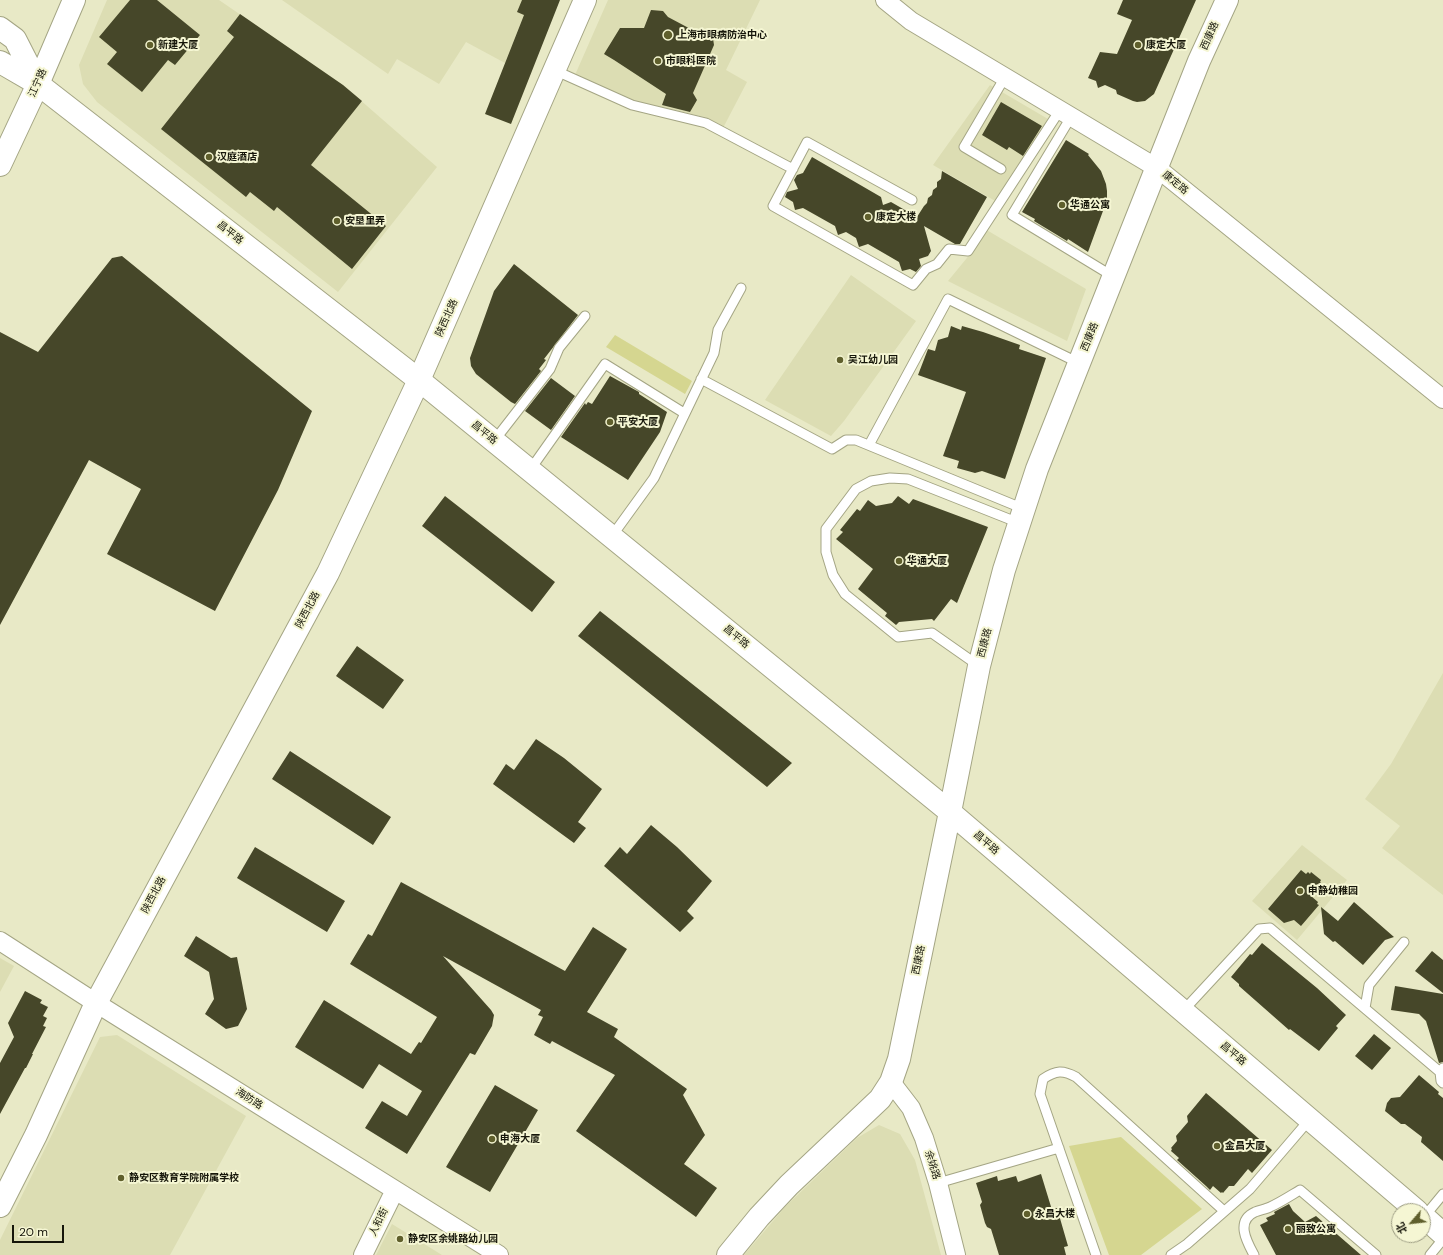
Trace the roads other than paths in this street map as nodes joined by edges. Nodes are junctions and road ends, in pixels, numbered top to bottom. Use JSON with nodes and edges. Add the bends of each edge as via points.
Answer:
{"nodes":[{"id":1,"x":74,"y":0,"type":"edge"},
{"id":2,"x":585,"y":0,"type":"edge"},
{"id":3,"x":885,"y":0,"type":"edge"},
{"id":4,"x":1227,"y":0,"type":"edge"},
{"id":5,"x":0,"y":28,"type":"edge"},
{"id":6,"x":0,"y":62,"type":"edge"},
{"id":7,"x":554,"y":70,"type":"junction"},
{"id":8,"x":1005,"y":77,"type":"junction"},
{"id":9,"x":38,"y":84,"type":"junction"},
{"id":10,"x":1065,"y":113,"type":"junction"},
{"id":11,"x":0,"y":165,"type":"edge"},
{"id":12,"x":1157,"y":168,"type":"junction"},
{"id":13,"x":793,"y":169,"type":"junction"},
{"id":14,"x":1001,"y":169,"type":"dead end"},
{"id":15,"x":912,"y":200,"type":"dead end"},
{"id":16,"x":1114,"y":277,"type":"junction"},
{"id":17,"x":741,"y":288,"type":"dead end"},
{"id":18,"x":585,"y":316,"type":"dead end"},
{"id":19,"x":1079,"y":362,"type":"junction"},
{"id":20,"x":701,"y":379,"type":"junction"},
{"id":21,"x":419,"y":380,"type":"junction"},
{"id":22,"x":1443,"y":399,"type":"edge"},
{"id":23,"x":684,"y":413,"type":"junction"},
{"id":24,"x":494,"y":441,"type":"junction"},
{"id":25,"x":869,"y":445,"type":"junction"},
{"id":26,"x":530,"y":470,"type":"junction"},
{"id":27,"x":1022,"y":516,"type":"junction"},
{"id":28,"x":612,"y":536,"type":"junction"},
{"id":29,"x":979,"y":666,"type":"junction"},
{"id":30,"x":950,"y":812,"type":"junction"},
{"id":31,"x":0,"y":941,"type":"edge"},
{"id":32,"x":1404,"y":942,"type":"dead end"},
{"id":33,"x":96,"y":1003,"type":"junction"},
{"id":34,"x":1365,"y":1008,"type":"junction"},
{"id":35,"x":1183,"y":1011,"type":"junction"},
{"id":36,"x":1441,"y":1070,"type":"edge"},
{"id":37,"x":891,"y":1082,"type":"junction"},
{"id":38,"x":1443,"y":1083,"type":"edge"},
{"id":39,"x":1310,"y":1119,"type":"junction"},
{"id":40,"x":1059,"y":1148,"type":"junction"},
{"id":41,"x":938,"y":1183,"type":"junction"},
{"id":42,"x":395,"y":1190,"type":"junction"},
{"id":43,"x":1443,"y":1194,"type":"edge"},
{"id":44,"x":1407,"y":1203,"type":"edge"},
{"id":45,"x":1431,"y":1205,"type":"edge"},
{"id":46,"x":0,"y":1206,"type":"edge"},
{"id":47,"x":1224,"y":1210,"type":"junction"},
{"id":48,"x":1431,"y":1224,"type":"edge"},
{"id":49,"x":1443,"y":1234,"type":"edge"},
{"id":50,"x":1443,"y":1240,"type":"edge"},
{"id":51,"x":363,"y":1255,"type":"edge"},
{"id":52,"x":499,"y":1255,"type":"edge"},
{"id":53,"x":728,"y":1255,"type":"edge"},
{"id":54,"x":956,"y":1255,"type":"edge"},
{"id":55,"x":1096,"y":1255,"type":"edge"},
{"id":56,"x":1170,"y":1255,"type":"edge"},
{"id":57,"x":1254,"y":1255,"type":"edge"},
{"id":58,"x":1376,"y":1255,"type":"edge"},
{"id":59,"x":1430,"y":1255,"type":"edge"}],
"edges":[{"from":1,"to":9,"type":"street","name":"江宁路"},
{"from":2,"to":7,"type":"street","name":"陕西北路"},
{"from":3,"to":8,"type":"street","name":"康定路","via":[[911,21]]},
{"from":4,"to":12,"type":"street","name":"西康路","via":[[1199,61]]},
{"from":5,"to":9,"type":"street","name":"昌平路","via":[[15,38]]},
{"from":6,"to":9,"type":"street","name":"昌平路"},
{"from":7,"to":13,"type":"lane","via":[[632,105],[706,123]]},
{"from":7,"to":21,"type":"street","name":"陕西北路"},
{"from":8,"to":10,"type":"street","name":"康定路"},
{"from":8,"to":14,"type":"lane","via":[[964,147]]},
{"from":9,"to":11,"type":"street","name":"江宁路"},
{"from":9,"to":21,"type":"street","name":"昌平路"},
{"from":10,"to":12,"type":"street","name":"康定路"},
{"from":10,"to":13,"type":"lane","via":[[968,251],[949,249],[937,264],[926,269],[913,285],[773,206]]},
{"from":10,"to":16,"type":"lane","via":[[1012,214]]},
{"from":12,"to":16,"type":"street","name":"西康路"},
{"from":12,"to":22,"type":"street","name":"康定路"},
{"from":13,"to":15,"type":"lane","via":[[807,142]]},
{"from":16,"to":19,"type":"street","name":"西康路"},
{"from":17,"to":20,"type":"lane","via":[[718,330],[714,353]]},
{"from":18,"to":24,"type":"lane","via":[[560,348],[550,369]]},
{"from":19,"to":25,"type":"lane","via":[[948,299]]},
{"from":19,"to":27,"type":"street","name":"西康路","via":[[1037,469]]},
{"from":20,"to":23,"type":"lane"},
{"from":20,"to":25,"type":"lane","via":[[832,449],[846,440],[856,440]]},
{"from":21,"to":24,"type":"street","name":"昌平路"},
{"from":21,"to":33,"type":"street","name":"陕西北路","via":[[328,573]]},
{"from":23,"to":26,"type":"lane","via":[[605,364]]},
{"from":23,"to":28,"type":"lane","via":[[654,478]]},
{"from":24,"to":26,"type":"street","name":"昌平路"},
{"from":25,"to":27,"type":"lane"},
{"from":26,"to":28,"type":"street","name":"昌平路"},
{"from":27,"to":29,"type":"street","name":"西康路","via":[[1004,570]]},
{"from":27,"to":29,"type":"lane","via":[[908,480],[890,478],[871,481],[856,489],[826,529],[826,552],[833,575],[845,594],[898,636],[932,633]]},
{"from":28,"to":30,"type":"street","name":"昌平路"},
{"from":29,"to":30,"type":"street","name":"西康路"},
{"from":30,"to":35,"type":"street","name":"昌平路"},
{"from":30,"to":37,"type":"street","name":"西康路","via":[[899,1059]]},
{"from":31,"to":33,"type":"street","name":"海防路"},
{"from":32,"to":34,"type":"lane","via":[[1369,985]]},
{"from":33,"to":42,"type":"street","name":"海防路"},
{"from":33,"to":46,"type":"street","name":"陕西北路","via":[[36,1135]]},
{"from":34,"to":35,"type":"lane","via":[[1270,928],[1259,929]]},
{"from":34,"to":36,"type":"lane"},
{"from":35,"to":39,"type":"street","name":"昌平路"},
{"from":36,"to":38,"type":"lane"},
{"from":37,"to":41,"type":"street","name":"余姚路","via":[[911,1108],[924,1138]]},
{"from":37,"to":53,"type":"street","name":"西康路","via":[[880,1099],[790,1185]]},
{"from":39,"to":44,"type":"street","name":"昌平路"},
{"from":39,"to":47,"type":"lane","via":[[1250,1189]]},
{"from":40,"to":41,"type":"lane"},
{"from":40,"to":47,"type":"lane","via":[[1040,1094],[1043,1079],[1051,1074],[1066,1071],[1076,1077]]},
{"from":40,"to":55,"type":"lane"},
{"from":41,"to":54,"type":"street","name":"余姚路"},
{"from":42,"to":51,"type":"street","name":"人和街"},
{"from":42,"to":52,"type":"street","name":"海防路"},
{"from":43,"to":45,"type":"lane"},
{"from":47,"to":56,"type":"lane","via":[[1187,1244]]},
{"from":48,"to":49,"type":"street","name":"昌平路"},
{"from":50,"to":59,"type":"lane"},
{"from":57,"to":58,"type":"lane","via":[[1244,1231],[1248,1217],[1300,1190]]}]}
